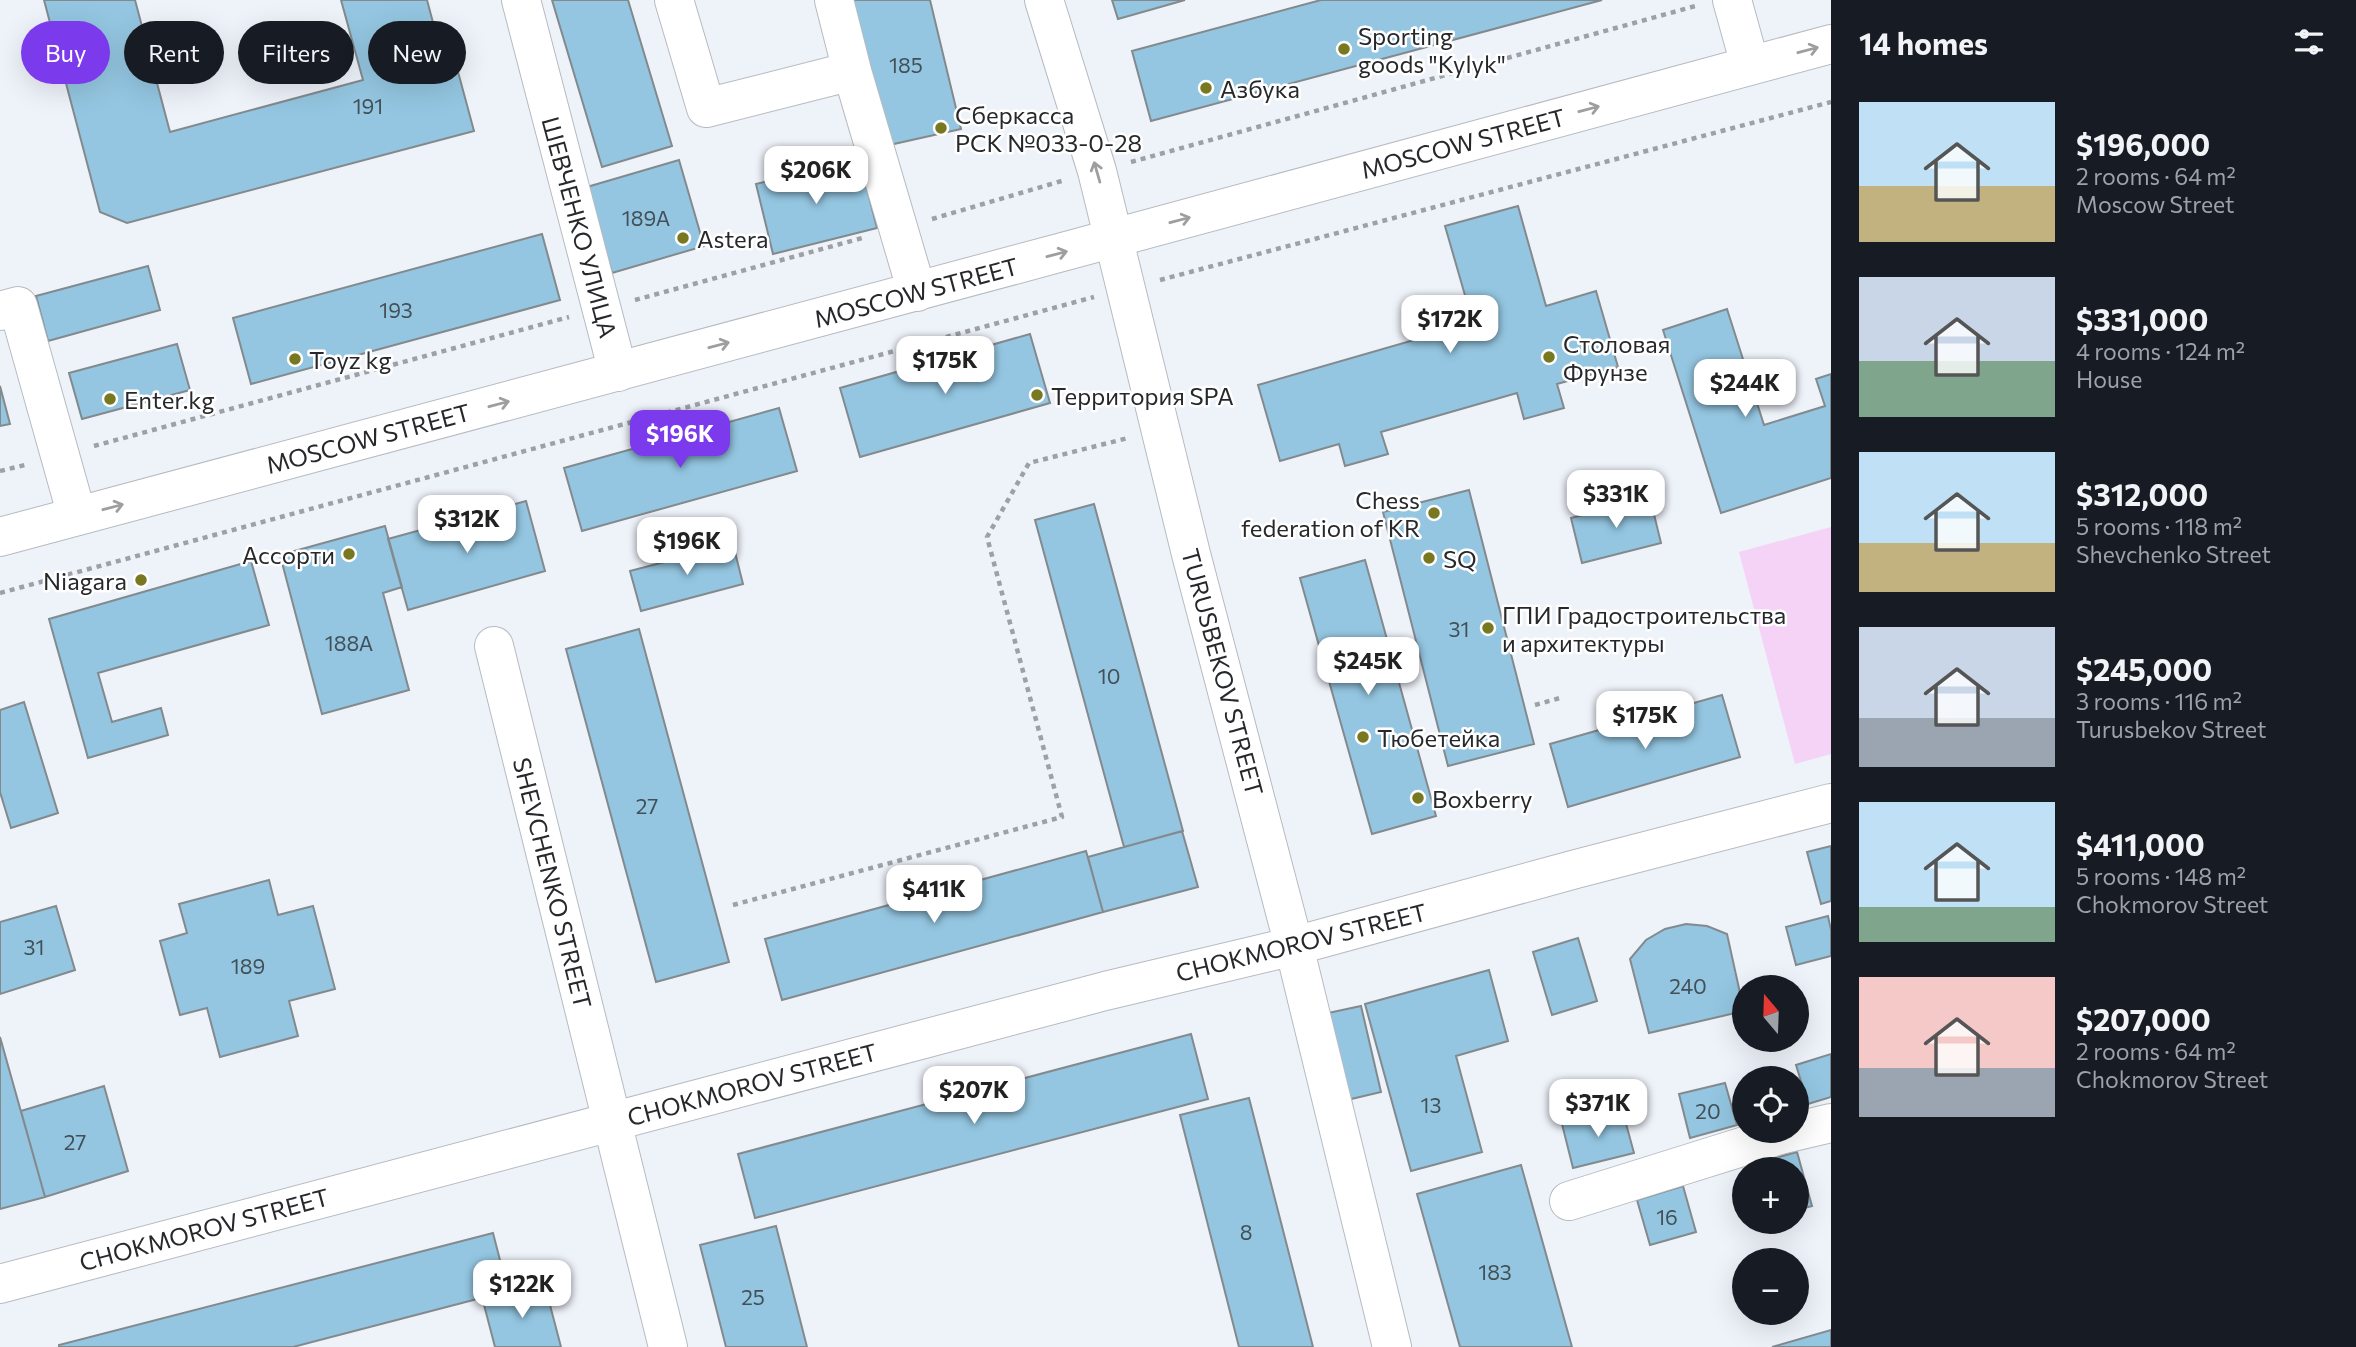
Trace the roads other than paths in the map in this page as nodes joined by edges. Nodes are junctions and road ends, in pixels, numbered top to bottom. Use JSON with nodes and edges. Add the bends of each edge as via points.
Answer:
{"nodes":[{"id":1,"x":521,"y":0,"type":"edge"},
{"id":2,"x":674,"y":0,"type":"edge"},
{"id":3,"x":834,"y":0,"type":"edge"},
{"id":4,"x":1044,"y":0,"type":"edge"},
{"id":5,"x":1718,"y":2,"type":"edge"},
{"id":6,"x":1831,"y":44,"type":"edge"},
{"id":7,"x":1750,"y":65,"type":"junction"},
{"id":8,"x":852,"y":71,"type":"junction"},
{"id":9,"x":1114,"y":238,"type":"junction"},
{"id":10,"x":917,"y":292,"type":"junction"},
{"id":11,"x":0,"y":311,"type":"edge"},
{"id":12,"x":618,"y":372,"type":"junction"},
{"id":13,"x":77,"y":516,"type":"junction"},
{"id":14,"x":0,"y":537,"type":"edge"},
{"id":15,"x":494,"y":646,"type":"dead end"},
{"id":16,"x":1831,"y":803,"type":"edge"},
{"id":17,"x":1294,"y":946,"type":"junction"},
{"id":18,"x":612,"y":1121,"type":"junction"},
{"id":19,"x":1831,"y":1123,"type":"edge"},
{"id":20,"x":1569,"y":1201,"type":"dead end"},
{"id":21,"x":0,"y":1284,"type":"edge"},
{"id":22,"x":668,"y":1347,"type":"edge"},
{"id":23,"x":1392,"y":1347,"type":"edge"}],
"edges":[{"from":1,"to":12,"type":"street","name":"ШЕВЧЕНКО УЛИЦА"},
{"from":2,"to":8,"type":"street","via":[[706,108]]},
{"from":3,"to":8,"type":"street"},
{"from":9,"to":4,"type":"street","name":"TURUSBEKOV STREET","one_way":true},
{"from":5,"to":7,"type":"street"},
{"from":7,"to":6,"type":"street","name":"MOSCOW STREET","one_way":true},
{"from":9,"to":7,"type":"street","name":"MOSCOW STREET","one_way":true},
{"from":8,"to":10,"type":"street"},
{"from":10,"to":9,"type":"street","name":"MOSCOW STREET","one_way":true},
{"from":9,"to":17,"type":"street","name":"TURUSBEKOV STREET"},
{"from":12,"to":10,"type":"street","name":"MOSCOW STREET","one_way":true},
{"from":11,"to":13,"type":"street","via":[[18,306]]},
{"from":13,"to":12,"type":"street","name":"MOSCOW STREET","one_way":true},
{"from":13,"to":14,"type":"street","name":"MOSCOW STREET"},
{"from":15,"to":18,"type":"street","name":"SHEVCHENKO STREET"},
{"from":16,"to":17,"type":"street","name":"CHOKMOROV STREET"},
{"from":17,"to":18,"type":"street","name":"CHOKMOROV STREET"},
{"from":17,"to":23,"type":"street","name":"TURUSBEKOV STREET"},
{"from":18,"to":21,"type":"street","name":"CHOKMOROV STREET"},
{"from":18,"to":22,"type":"street"},
{"from":19,"to":20,"type":"street"}]}
